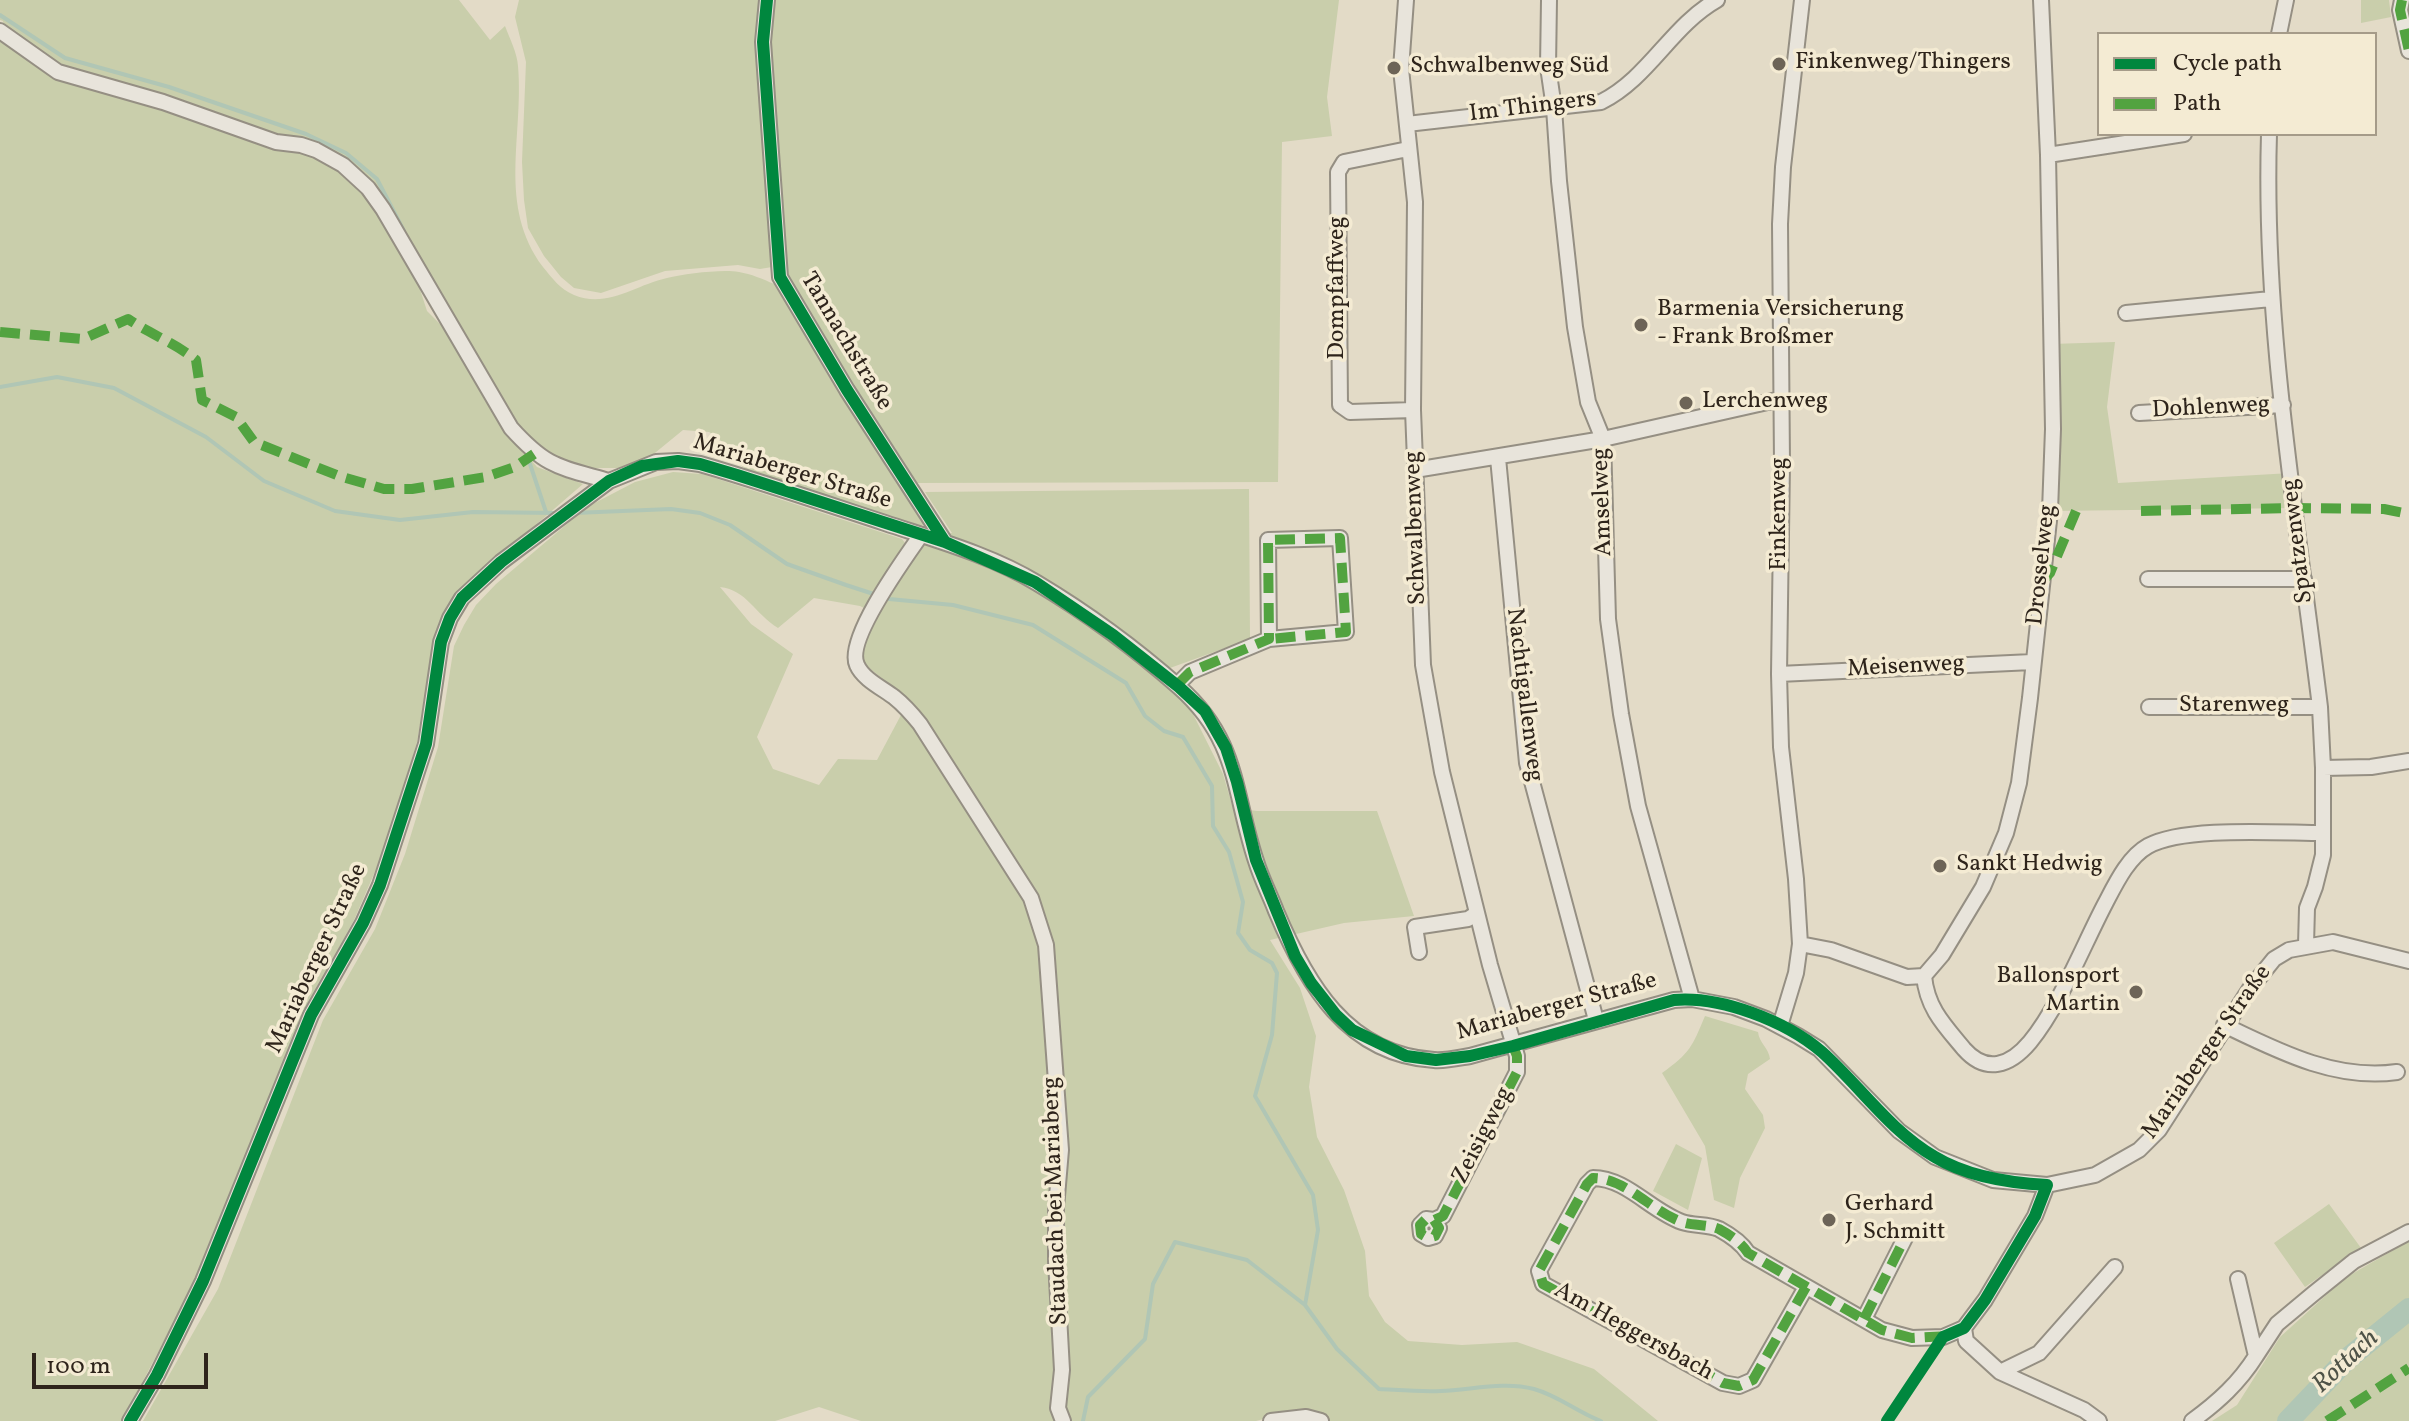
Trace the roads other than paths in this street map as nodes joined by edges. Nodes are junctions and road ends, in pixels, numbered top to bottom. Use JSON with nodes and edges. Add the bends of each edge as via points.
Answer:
{"nodes":[{"id":1,"x":767,"y":0,"type":"edge"},
{"id":2,"x":1406,"y":0,"type":"edge"},
{"id":3,"x":1549,"y":0,"type":"edge"},
{"id":4,"x":1717,"y":0,"type":"edge"},
{"id":5,"x":1802,"y":0,"type":"edge"},
{"id":6,"x":2041,"y":0,"type":"edge"},
{"id":7,"x":2286,"y":0,"type":"edge"},
{"id":8,"x":2402,"y":0,"type":"edge"},
{"id":9,"x":0,"y":31,"type":"edge"},
{"id":10,"x":2279,"y":32,"type":"edge"},
{"id":11,"x":2409,"y":51,"type":"edge"},
{"id":12,"x":1554,"y":108,"type":"junction"},
{"id":13,"x":1407,"y":124,"type":"junction"},
{"id":14,"x":2171,"y":136,"type":"edge"},
{"id":15,"x":2269,"y":136,"type":"edge"},
{"id":16,"x":1408,"y":149,"type":"junction"},
{"id":17,"x":2048,"y":155,"type":"junction"},
{"id":18,"x":2271,"y":299,"type":"junction"},
{"id":19,"x":2126,"y":313,"type":"dead end"},
{"id":20,"x":1781,"y":399,"type":"junction"},
{"id":21,"x":2283,"y":405,"type":"junction"},
{"id":22,"x":1413,"y":410,"type":"junction"},
{"id":23,"x":2139,"y":413,"type":"dead end"},
{"id":24,"x":1603,"y":439,"type":"junction"},
{"id":25,"x":1498,"y":458,"type":"junction"},
{"id":26,"x":1415,"y":470,"type":"junction"},
{"id":27,"x":609,"y":481,"type":"junction"},
{"id":28,"x":921,"y":535,"type":"junction"},
{"id":29,"x":945,"y":542,"type":"junction"},
{"id":30,"x":2148,"y":579,"type":"dead end"},
{"id":31,"x":2304,"y":579,"type":"junction"},
{"id":32,"x":1269,"y":639,"type":"junction"},
{"id":33,"x":2032,"y":662,"type":"junction"},
{"id":34,"x":1779,"y":674,"type":"junction"},
{"id":35,"x":1177,"y":685,"type":"junction"},
{"id":36,"x":2149,"y":707,"type":"dead end"},
{"id":37,"x":2320,"y":707,"type":"junction"},
{"id":38,"x":2409,"y":761,"type":"edge"},
{"id":39,"x":2323,"y":768,"type":"junction"},
{"id":40,"x":2323,"y":833,"type":"junction"},
{"id":41,"x":1477,"y":913,"type":"junction"},
{"id":42,"x":1800,"y":944,"type":"junction"},
{"id":43,"x":2306,"y":945,"type":"junction"},
{"id":44,"x":1419,"y":952,"type":"dead end"},
{"id":45,"x":2409,"y":961,"type":"edge"},
{"id":46,"x":1924,"y":976,"type":"junction"},
{"id":47,"x":1692,"y":999,"type":"junction"},
{"id":48,"x":1596,"y":1020,"type":"junction"},
{"id":49,"x":2224,"y":1025,"type":"junction"},
{"id":50,"x":1780,"y":1026,"type":"junction"},
{"id":51,"x":1513,"y":1046,"type":"junction"},
{"id":52,"x":2397,"y":1072,"type":"dead end"},
{"id":53,"x":2047,"y":1185,"type":"junction"},
{"id":54,"x":1434,"y":1220,"type":"dead end"},
{"id":55,"x":2409,"y":1232,"type":"edge"},
{"id":56,"x":1907,"y":1234,"type":"dead end"},
{"id":57,"x":2115,"y":1267,"type":"dead end"},
{"id":58,"x":2238,"y":1279,"type":"dead end"},
{"id":59,"x":1806,"y":1287,"type":"junction"},
{"id":60,"x":1864,"y":1319,"type":"junction"},
{"id":61,"x":1964,"y":1328,"type":"junction"},
{"id":62,"x":2256,"y":1356,"type":"junction"},
{"id":63,"x":2000,"y":1372,"type":"junction"},
{"id":64,"x":130,"y":1421,"type":"edge"},
{"id":65,"x":1063,"y":1421,"type":"edge"},
{"id":66,"x":1271,"y":1421,"type":"edge"},
{"id":67,"x":1321,"y":1421,"type":"edge"},
{"id":68,"x":2099,"y":1421,"type":"edge"},
{"id":69,"x":2192,"y":1421,"type":"edge"}],
"edges":[{"from":1,"to":29,"type":"street","name":"Tannachstraße","via":[[763,42],[780,277]]},
{"from":2,"to":13,"type":"street","name":"Schwalbenweg","via":[[1401,69]]},
{"from":3,"to":12,"type":"street","name":"Amselweg","via":[[1548,67]]},
{"from":4,"to":12,"type":"street","name":"Im Thingers","via":[[1680,28],[1620,92],[1601,102]]},
{"from":5,"to":20,"type":"street","name":"Finkenweg","via":[[1781,203]]},
{"from":6,"to":17,"type":"street","name":"Drosselweg"},
{"from":7,"to":10,"type":"street"},
{"from":8,"to":11,"type":"street"},
{"from":9,"to":27,"type":"street","via":[[58,72],[276,142],[301,145],[343,165],[383,209],[511,428],[551,465]]},
{"from":12,"to":13,"type":"street","name":"Im Thingers"},
{"from":12,"to":24,"type":"street","name":"Amselweg","via":[[1575,327],[1588,402]]},
{"from":13,"to":16,"type":"street","name":"Schwalbenweg"},
{"from":14,"to":17,"type":"street"},
{"from":15,"to":18,"type":"street","name":"Spatzenweg"},
{"from":16,"to":22,"type":"street","name":"Schwalbenweg","via":[[1415,202]]},
{"from":16,"to":22,"type":"street","name":"Dompfaffweg","via":[[1344,162],[1338,172],[1340,405],[1350,412]]},
{"from":17,"to":33,"type":"street","name":"Drosselweg","via":[[2053,429],[2050,511]]},
{"from":18,"to":19,"type":"street"},
{"from":18,"to":21,"type":"street","name":"Spatzenweg"},
{"from":20,"to":24,"type":"street"},
{"from":20,"to":34,"type":"street","name":"Finkenweg"},
{"from":21,"to":23,"type":"street","name":"Dohlenweg"},
{"from":21,"to":31,"type":"street","name":"Spatzenweg"},
{"from":22,"to":26,"type":"street","name":"Schwalbenweg"},
{"from":24,"to":25,"type":"street"},
{"from":24,"to":47,"type":"street","name":"Amselweg","via":[[1608,619],[1621,714],[1638,806]]},
{"from":25,"to":26,"type":"street"},
{"from":25,"to":48,"type":"street","name":"Nachtigallenweg","via":[[1527,763]]},
{"from":26,"to":41,"type":"street","name":"Schwalbenweg","via":[[1423,665],[1442,772]]},
{"from":27,"to":28,"type":"street","name":"Mariaberger Straße","via":[[656,462],[700,464]]},
{"from":27,"to":64,"type":"street","name":"Mariaberger Straße","via":[[473,587],[450,618],[441,642],[426,744],[380,885],[311,1015],[203,1281]]},
{"from":28,"to":29,"type":"street","name":"Mariaberger Straße"},
{"from":28,"to":65,"type":"street","name":"Staudach bei Mariaberg","via":[[885,589],[854,652],[863,674],[920,724],[1031,898],[1046,945],[1061,1150],[1056,1261],[1062,1370],[1058,1408]]},
{"from":29,"to":35,"type":"street","name":"Mariaberger Straße","via":[[1035,582]]},
{"from":30,"to":31,"type":"street"},
{"from":31,"to":37,"type":"street","name":"Spatzenweg"},
{"from":32,"to":32,"type":"street","via":[[1268,540],[1340,538],[1346,632]]},
{"from":32,"to":35,"type":"street","via":[[1190,672]]},
{"from":33,"to":34,"type":"street","name":"Meisenweg"},
{"from":33,"to":46,"type":"street","name":"Drosselweg","via":[[2019,783],[2006,833],[1983,887]]},
{"from":34,"to":42,"type":"street","name":"Finkenweg"},
{"from":35,"to":51,"type":"street","name":"Mariaberger Straße","via":[[1205,711],[1226,748],[1256,860],[1295,956],[1336,1015],[1352,1030],[1406,1056],[1436,1060]]},
{"from":36,"to":37,"type":"street","name":"Starenweg"},
{"from":37,"to":39,"type":"street","name":"Spatzenweg"},
{"from":38,"to":39,"type":"street"},
{"from":39,"to":40,"type":"street","name":"Spatzenweg"},
{"from":40,"to":43,"type":"street","name":"Spatzenweg","via":[[2323,855],[2307,908]]},
{"from":40,"to":46,"type":"street","via":[[2205,833],[2148,846],[2117,881],[2047,1018],[2012,1059],[1985,1065],[1974,1060],[1941,1021],[1926,995]]},
{"from":41,"to":44,"type":"street","via":[[1415,927]]},
{"from":41,"to":51,"type":"street","name":"Schwalbenweg"},
{"from":42,"to":46,"type":"street","via":[[1907,977]]},
{"from":42,"to":50,"type":"street","name":"Finkenweg"},
{"from":43,"to":45,"type":"street","name":"Mariaberger Straße","via":[[2333,942]]},
{"from":43,"to":49,"type":"street","name":"Mariaberger Straße","via":[[2274,959]]},
{"from":47,"to":48,"type":"street","name":"Mariaberger Straße"},
{"from":47,"to":50,"type":"street","name":"Mariaberger Straße","via":[[1734,1007]]},
{"from":48,"to":51,"type":"street","name":"Mariaberger Straße"},
{"from":49,"to":52,"type":"street","via":[[2319,1065],[2367,1075]]},
{"from":49,"to":53,"type":"street","name":"Mariaberger Straße","via":[[2159,1130],[2139,1150],[2095,1175]]},
{"from":50,"to":53,"type":"street","name":"Mariaberger Straße","via":[[1819,1049],[1899,1131],[1935,1157],[1993,1180]]},
{"from":51,"to":54,"type":"street","name":"Zeisigweg","via":[[1517,1072],[1443,1216]]},
{"from":53,"to":61,"type":"street","via":[[2035,1216]]},
{"from":55,"to":62,"type":"street","via":[[2354,1261],[2313,1294],[2277,1324]]},
{"from":56,"to":60,"type":"street"},
{"from":57,"to":63,"type":"street","via":[[2039,1353]]},
{"from":58,"to":62,"type":"street"},
{"from":59,"to":59,"type":"street","name":"Am Heggersbach","via":[[1753,1380],[1739,1386],[1723,1383],[1540,1281],[1539,1271],[1593,1178],[1609,1180],[1683,1223],[1716,1227]]},
{"from":59,"to":60,"type":"street"},
{"from":60,"to":61,"type":"street","via":[[1912,1338],[1943,1337]]},
{"from":61,"to":63,"type":"street","via":[[1966,1341]]},
{"from":62,"to":69,"type":"street","via":[[2241,1379]]},
{"from":63,"to":68,"type":"street"},
{"from":66,"to":67,"type":"street"}]}
